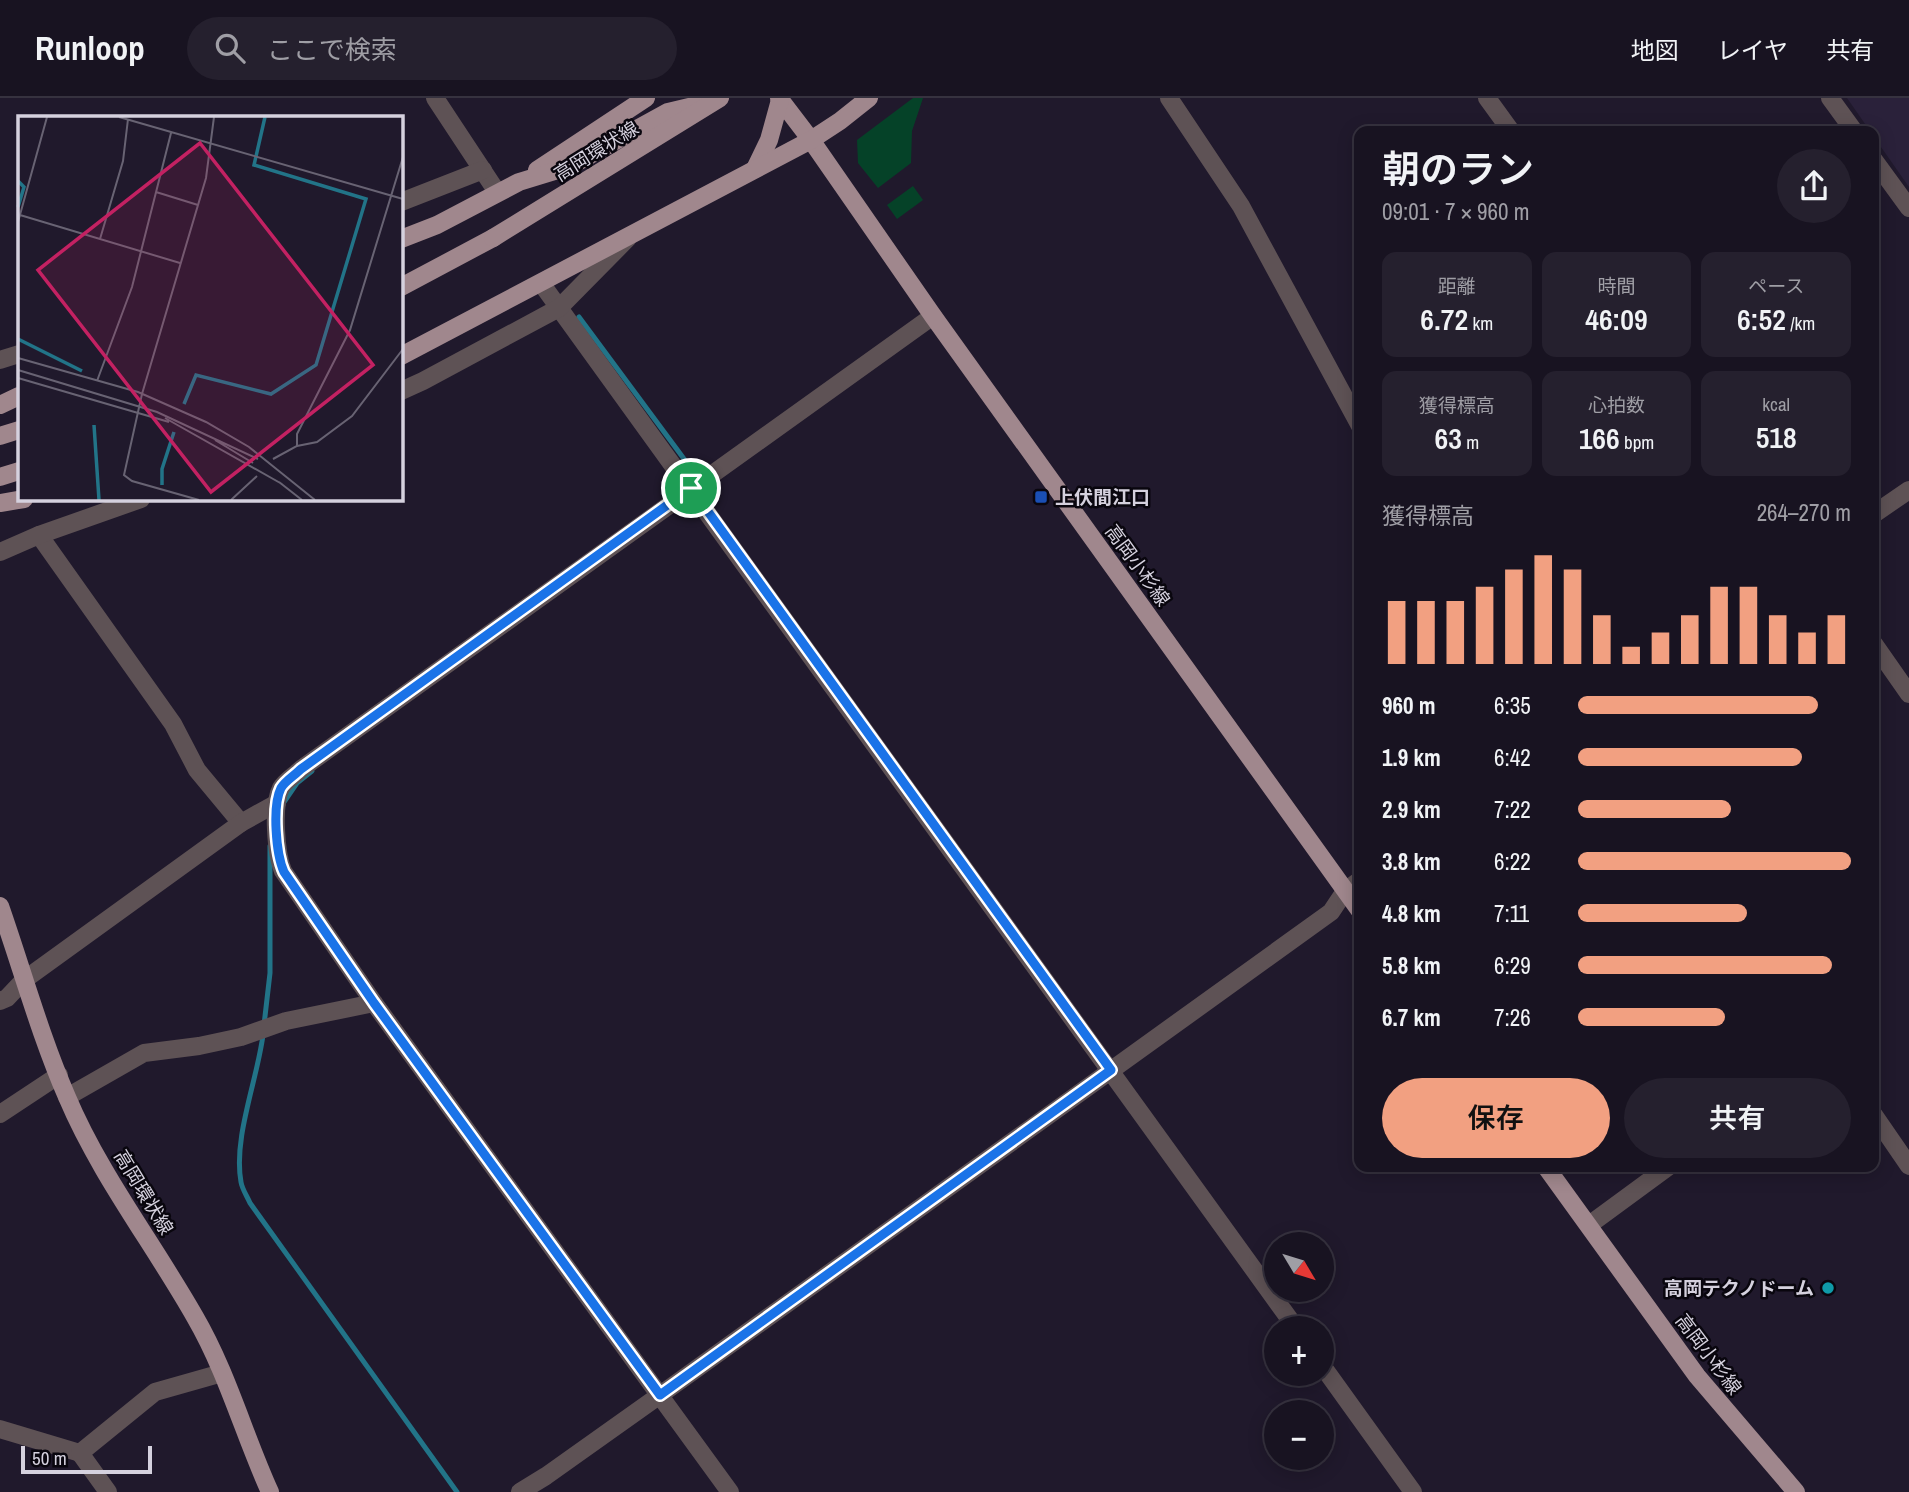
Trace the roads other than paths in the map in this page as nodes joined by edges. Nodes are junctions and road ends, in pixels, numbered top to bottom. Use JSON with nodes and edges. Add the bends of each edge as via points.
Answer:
{"nodes":[{"id":1,"x":435,"y":98,"type":"edge"},
{"id":2,"x":646,"y":98,"type":"edge"},
{"id":3,"x":722,"y":98,"type":"edge"},
{"id":4,"x":869,"y":98,"type":"edge"},
{"id":5,"x":1169,"y":98,"type":"edge"},
{"id":6,"x":1487,"y":98,"type":"edge"},
{"id":7,"x":1830,"y":98,"type":"edge"},
{"id":8,"x":779,"y":99,"type":"edge"},
{"id":9,"x":1507,"y":126,"type":"edge"},
{"id":10,"x":1850,"y":126,"type":"edge"},
{"id":11,"x":811,"y":139,"type":"junction"},
{"id":12,"x":1879,"y":167,"type":"edge"},
{"id":13,"x":755,"y":169,"type":"junction"},
{"id":14,"x":483,"y":170,"type":"junction"},
{"id":15,"x":519,"y":182,"type":"junction"},
{"id":16,"x":498,"y":192,"type":"junction"},
{"id":17,"x":402,"y":202,"type":"edge"},
{"id":18,"x":1909,"y":208,"type":"edge"},
{"id":19,"x":633,"y":233,"type":"junction"},
{"id":20,"x":493,"y":238,"type":"junction"},
{"id":21,"x":402,"y":239,"type":"edge"},
{"id":22,"x":402,"y":277,"type":"edge"},
{"id":23,"x":541,"y":283,"type":"junction"},
{"id":24,"x":402,"y":286,"type":"edge"},
{"id":25,"x":559,"y":308,"type":"junction"},
{"id":26,"x":933,"y":316,"type":"junction"},
{"id":27,"x":18,"y":354,"type":"edge"},
{"id":28,"x":402,"y":355,"type":"edge"},
{"id":29,"x":0,"y":360,"type":"edge"},
{"id":30,"x":402,"y":391,"type":"edge"},
{"id":31,"x":18,"y":396,"type":"edge"},
{"id":32,"x":0,"y":405,"type":"edge"},
{"id":33,"x":1354,"y":415,"type":"edge"},
{"id":34,"x":18,"y":430,"type":"edge"},
{"id":35,"x":0,"y":436,"type":"edge"},
{"id":36,"x":18,"y":471,"type":"edge"},
{"id":37,"x":0,"y":477,"type":"edge"},
{"id":38,"x":688,"y":490,"type":"junction"},
{"id":39,"x":1909,"y":490,"type":"edge"},
{"id":40,"x":18,"y":500,"type":"edge"},
{"id":41,"x":138,"y":500,"type":"edge"},
{"id":42,"x":0,"y":503,"type":"edge"},
{"id":43,"x":1879,"y":511,"type":"edge"},
{"id":44,"x":39,"y":535,"type":"junction"},
{"id":45,"x":0,"y":552,"type":"edge"},
{"id":46,"x":1879,"y":651,"type":"edge"},
{"id":47,"x":1909,"y":694,"type":"edge"},
{"id":48,"x":277,"y":803,"type":"junction"},
{"id":49,"x":241,"y":823,"type":"junction"},
{"id":50,"x":1352,"y":886,"type":"edge"},
{"id":51,"x":0,"y":906,"type":"edge"},
{"id":52,"x":24,"y":980,"type":"junction"},
{"id":53,"x":0,"y":1001,"type":"edge"},
{"id":54,"x":374,"y":1003,"type":"junction"},
{"id":55,"x":1111,"y":1070,"type":"junction"},
{"id":56,"x":59,"y":1075,"type":"junction"},
{"id":57,"x":67,"y":1097,"type":"junction"},
{"id":58,"x":0,"y":1114,"type":"edge"},
{"id":59,"x":1879,"y":1122,"type":"edge"},
{"id":60,"x":1909,"y":1166,"type":"edge"},
{"id":61,"x":1550,"y":1172,"type":"edge"},
{"id":62,"x":1661,"y":1172,"type":"edge"},
{"id":63,"x":1588,"y":1225,"type":"junction"},
{"id":64,"x":1287,"y":1316,"type":"edge"},
{"id":65,"x":222,"y":1373,"type":"junction"},
{"id":66,"x":1334,"y":1382,"type":"edge"},
{"id":67,"x":660,"y":1395,"type":"junction"},
{"id":68,"x":0,"y":1429,"type":"edge"},
{"id":69,"x":80,"y":1453,"type":"junction"},
{"id":70,"x":108,"y":1492,"type":"edge"},
{"id":71,"x":270,"y":1492,"type":"edge"},
{"id":72,"x":520,"y":1492,"type":"edge"},
{"id":73,"x":730,"y":1492,"type":"edge"},
{"id":74,"x":1413,"y":1492,"type":"edge"},
{"id":75,"x":1796,"y":1492,"type":"edge"}],
"edges":[{"from":1,"to":14,"type":"street"},
{"from":2,"to":15,"type":"main road"},
{"from":3,"to":15,"type":"main road","via":[[668,112],[568,167]]},
{"from":3,"to":20,"type":"main road","name":"高岡環状線","bridge":true},
{"from":4,"to":11,"type":"main road"},
{"from":5,"to":33,"type":"street","via":[[1241,206]]},
{"from":6,"to":9,"type":"street"},
{"from":7,"to":10,"type":"street"},
{"from":8,"to":11,"type":"main road"},
{"from":8,"to":13,"type":"main road","via":[[769,140]]},
{"from":11,"to":13,"type":"main road"},
{"from":11,"to":26,"type":"main road","name":"高岡小杉線"},
{"from":12,"to":18,"type":"street"},
{"from":13,"to":19,"type":"main road"},
{"from":14,"to":16,"type":"street"},
{"from":14,"to":17,"type":"street"},
{"from":15,"to":16,"type":"main road"},
{"from":16,"to":21,"type":"main road"},
{"from":19,"to":23,"type":"main road"},
{"from":19,"to":25,"type":"street"},
{"from":20,"to":22,"type":"main road","name":"高岡環状線"},
{"from":20,"to":24,"type":"main road","name":"高岡環状線"},
{"from":23,"to":25,"type":"street"},
{"from":23,"to":28,"type":"main road"},
{"from":25,"to":30,"type":"street"},
{"from":25,"to":38,"type":"street"},
{"from":26,"to":38,"type":"street"},
{"from":26,"to":50,"type":"main road","name":"高岡小杉線"},
{"from":27,"to":29,"type":"street"},
{"from":31,"to":32,"type":"main road"},
{"from":34,"to":35,"type":"main road"},
{"from":36,"to":37,"type":"main road"},
{"from":38,"to":48,"type":"street","via":[[301,769],[282,786]]},
{"from":38,"to":55,"type":"street"},
{"from":39,"to":43,"type":"street"},
{"from":40,"to":42,"type":"main road"},
{"from":41,"to":44,"type":"street"},
{"from":44,"to":45,"type":"street"},
{"from":44,"to":49,"type":"street","via":[[173,724],[197,770]]},
{"from":46,"to":47,"type":"street"},
{"from":48,"to":49,"type":"street"},
{"from":48,"to":54,"type":"street","via":[[279,860],[284,872]]},
{"from":49,"to":52,"type":"street"},
{"from":50,"to":55,"type":"street","via":[[1331,912]]},
{"from":51,"to":52,"type":"main road","name":"高岡環状線"},
{"from":52,"to":53,"type":"street"},
{"from":52,"to":56,"type":"main road","name":"高岡環状線"},
{"from":54,"to":57,"type":"street","via":[[285,1021],[230,1039],[144,1053]]},
{"from":54,"to":67,"type":"street"},
{"from":55,"to":64,"type":"street"},
{"from":55,"to":67,"type":"street"},
{"from":56,"to":57,"type":"main road","name":"高岡環状線"},
{"from":56,"to":58,"type":"street"},
{"from":57,"to":65,"type":"main road","name":"高岡環状線","via":[[101,1163],[196,1319]]},
{"from":59,"to":60,"type":"street"},
{"from":61,"to":63,"type":"main road","name":"高岡小杉線"},
{"from":62,"to":63,"type":"street"},
{"from":63,"to":75,"type":"main road","name":"高岡小杉線","via":[[1697,1376]]},
{"from":65,"to":69,"type":"street","via":[[155,1392]]},
{"from":65,"to":71,"type":"main road","name":"高岡環状線"},
{"from":66,"to":74,"type":"street"},
{"from":67,"to":72,"type":"street"},
{"from":67,"to":73,"type":"street"},
{"from":68,"to":69,"type":"street"},
{"from":69,"to":70,"type":"street"}]}
